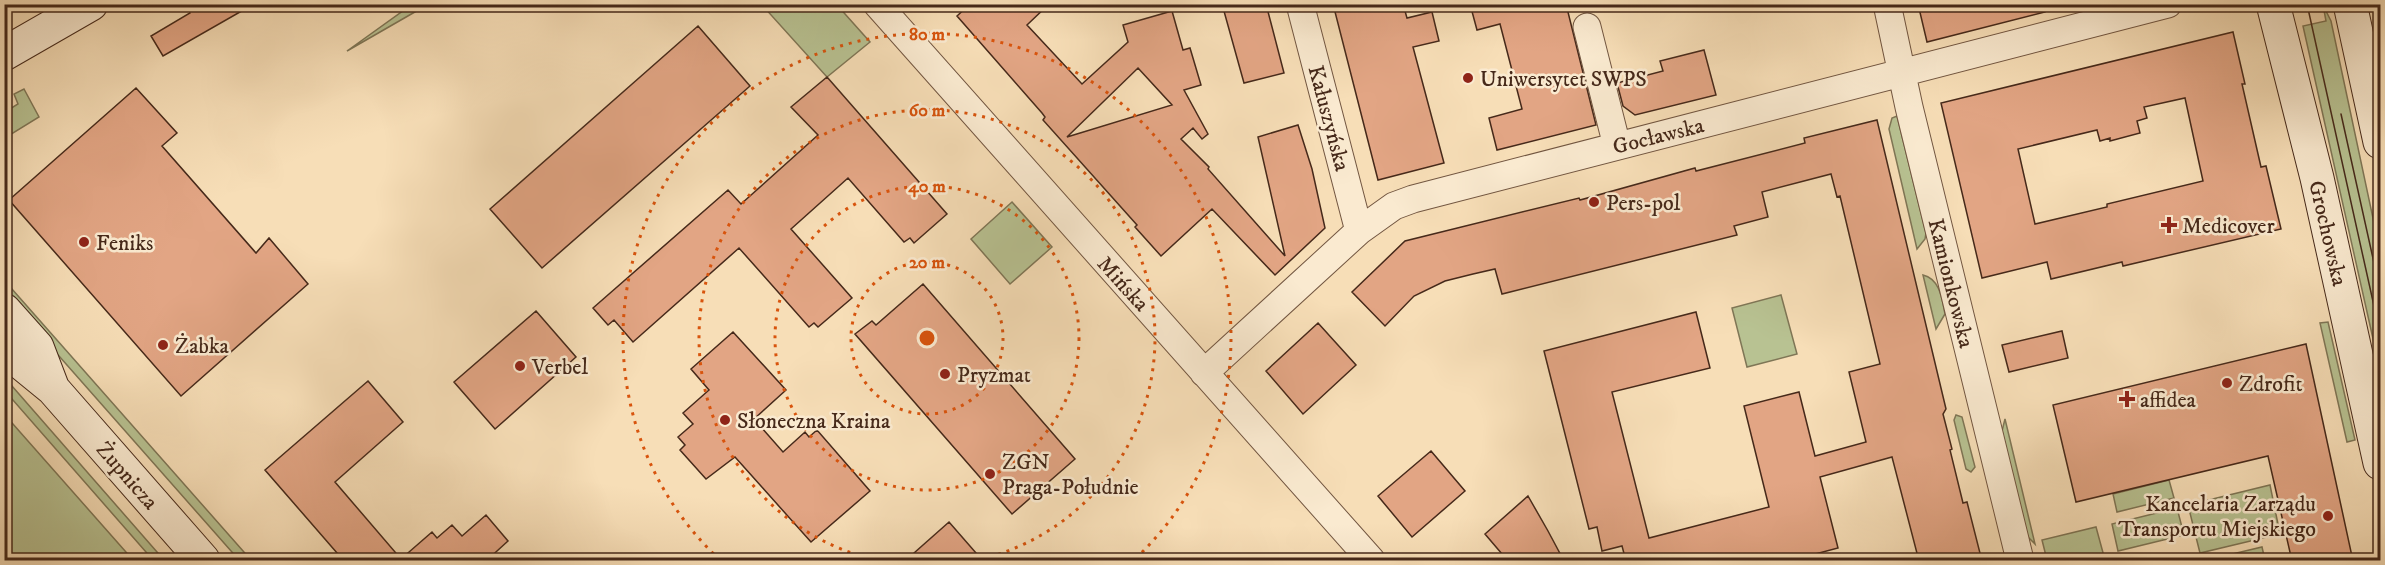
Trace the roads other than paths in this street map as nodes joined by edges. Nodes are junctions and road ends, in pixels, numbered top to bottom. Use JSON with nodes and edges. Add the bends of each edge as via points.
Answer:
{"nodes":[{"id":1,"x":91,"y":4,"type":"edge"},
{"id":2,"x":877,"y":4,"type":"edge"},
{"id":3,"x":1300,"y":4,"type":"edge"},
{"id":4,"x":1887,"y":4,"type":"edge"},
{"id":5,"x":2168,"y":4,"type":"edge"},
{"id":6,"x":2273,"y":4,"type":"edge"},
{"id":7,"x":2350,"y":4,"type":"edge"},
{"id":8,"x":1587,"y":27,"type":"dead end"},
{"id":9,"x":4,"y":54,"type":"edge"},
{"id":10,"x":1902,"y":72,"type":"junction"},
{"id":11,"x":2380,"y":141,"type":"edge"},
{"id":12,"x":1617,"y":146,"type":"junction"},
{"id":13,"x":1359,"y":231,"type":"junction"},
{"id":14,"x":4,"y":310,"type":"edge"},
{"id":15,"x":4,"y":349,"type":"edge"},
{"id":16,"x":1204,"y":373,"type":"junction"},
{"id":17,"x":52,"y":389,"type":"junction"},
{"id":18,"x":2380,"y":463,"type":"edge"},
{"id":19,"x":203,"y":561,"type":"edge"},
{"id":20,"x":1371,"y":561,"type":"edge"},
{"id":21,"x":2020,"y":561,"type":"edge"}],
"edges":[{"from":1,"to":9,"type":"main road"},
{"from":2,"to":16,"type":"street","name":"Mińska"},
{"from":3,"to":13,"type":"street","name":"Kałuszyńska"},
{"from":4,"to":10,"type":"street","name":"Kamionkowska"},
{"from":5,"to":10,"type":"street","name":"Gocławska"},
{"from":6,"to":18,"type":"main road","name":"Grochowska","via":[[2317,178]]},
{"from":7,"to":11,"type":"main road"},
{"from":8,"to":12,"type":"street"},
{"from":10,"to":12,"type":"street","name":"Gocławska"},
{"from":10,"to":21,"type":"street","name":"Kamionkowska"},
{"from":12,"to":13,"type":"street","name":"Gocławska","via":[[1413,198]]},
{"from":13,"to":16,"type":"street","name":"Gocławska"},
{"from":14,"to":17,"type":"main road","name":"Żupnicza","via":[[37,347]]},
{"from":15,"to":17,"type":"main road","name":"Żupnicza"},
{"from":16,"to":20,"type":"street","name":"Mińska"},
{"from":17,"to":19,"type":"main road","name":"Żupnicza"}]}
